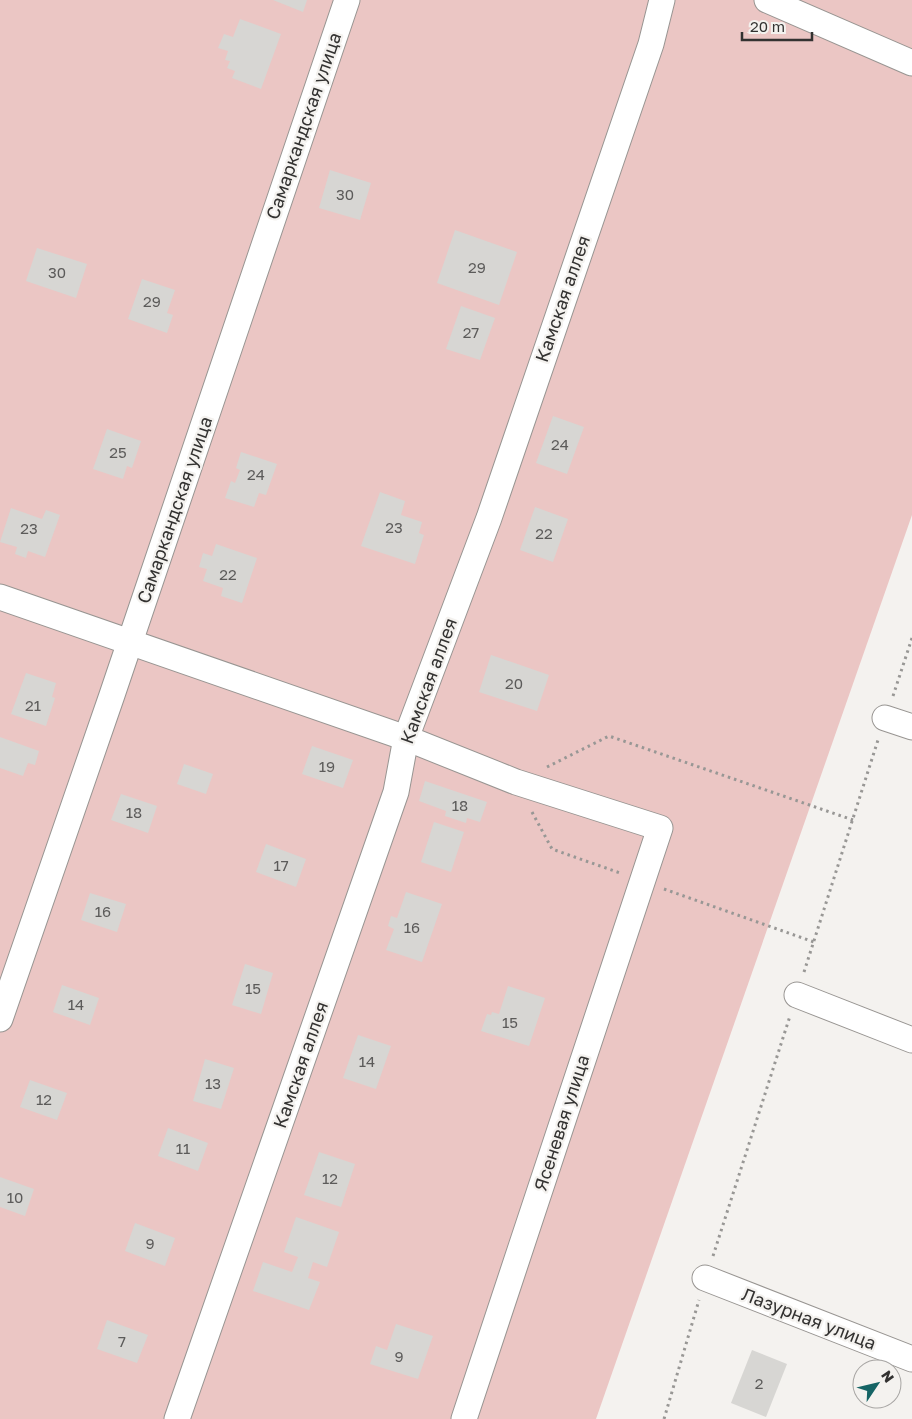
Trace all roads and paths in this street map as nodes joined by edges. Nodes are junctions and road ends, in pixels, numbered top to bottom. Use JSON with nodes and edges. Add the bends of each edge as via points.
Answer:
{"nodes":[{"id":1,"x":346,"y":0,"type":"edge"},
{"id":2,"x":662,"y":0,"type":"edge"},
{"id":3,"x":767,"y":0,"type":"edge"},
{"id":4,"x":912,"y":63,"type":"edge"},
{"id":5,"x":0,"y":597,"type":"edge"},
{"id":6,"x":912,"y":638,"type":"edge"},
{"id":7,"x":130,"y":642,"type":"junction"},
{"id":8,"x":885,"y":718,"type":"junction"},
{"id":9,"x":912,"y":727,"type":"edge"},
{"id":10,"x":406,"y":738,"type":"junction"},
{"id":11,"x":516,"y":782,"type":"junction"},
{"id":12,"x":852,"y":820,"type":"junction"},
{"id":13,"x":797,"y":995,"type":"junction"},
{"id":14,"x":0,"y":1019,"type":"edge"},
{"id":15,"x":912,"y":1040,"type":"edge"},
{"id":16,"x":705,"y":1278,"type":"junction"},
{"id":17,"x":912,"y":1359,"type":"edge"},
{"id":18,"x":177,"y":1419,"type":"edge"},
{"id":19,"x":464,"y":1419,"type":"edge"},
{"id":20,"x":664,"y":1419,"type":"edge"}],
"edges":[{"from":1,"to":7,"type":"street","name":"Самаркандская улица"},
{"from":2,"to":10,"type":"street","name":"Камская аллея","via":[[651,44],[489,518]]},
{"from":3,"to":4,"type":"street"},
{"from":5,"to":7,"type":"street"},
{"from":6,"to":8,"type":"path"},
{"from":7,"to":10,"type":"street"},
{"from":7,"to":14,"type":"street","name":"Самаркандская улица"},
{"from":8,"to":9,"type":"street"},
{"from":8,"to":12,"type":"path"},
{"from":10,"to":11,"type":"street"},
{"from":10,"to":18,"type":"street","name":"Камская аллея","via":[[396,792]]},
{"from":11,"to":12,"type":"path","via":[[609,736]]},
{"from":11,"to":19,"type":"street","name":"Ясеневая улица","via":[[660,828]]},
{"from":12,"to":13,"type":"path"},
{"from":13,"to":15,"type":"street"},
{"from":13,"to":16,"type":"path"},
{"from":16,"to":17,"type":"street","name":"Лазурная улица"},
{"from":16,"to":20,"type":"path"}]}
